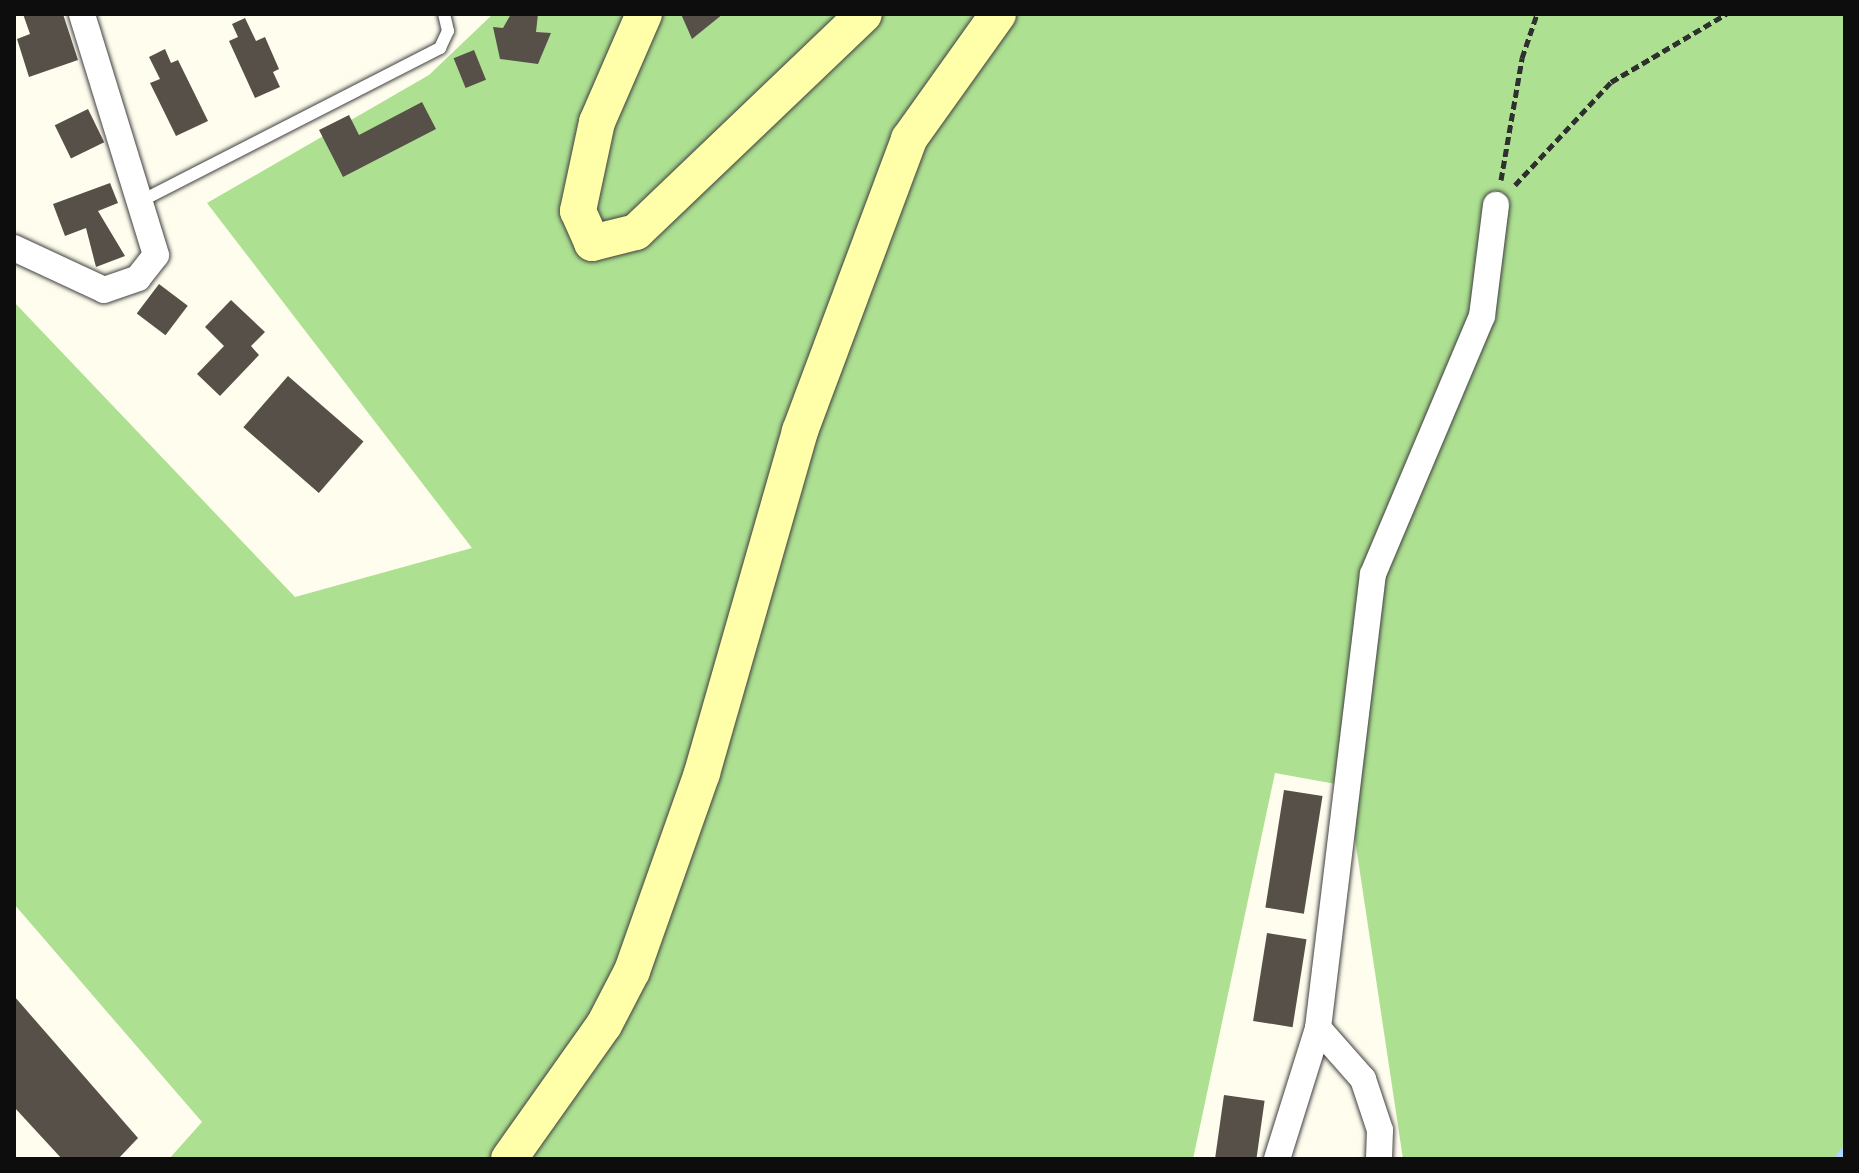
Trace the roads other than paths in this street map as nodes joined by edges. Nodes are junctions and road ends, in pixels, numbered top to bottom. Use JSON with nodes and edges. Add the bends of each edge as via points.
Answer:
{"nodes":[{"id":1,"x":82,"y":14,"type":"edge"},
{"id":2,"x":444,"y":14,"type":"edge"},
{"id":3,"x":644,"y":14,"type":"edge"},
{"id":4,"x":864,"y":14,"type":"edge"},
{"id":5,"x":998,"y":14,"type":"edge"},
{"id":6,"x":143,"y":200,"type":"junction"},
{"id":7,"x":1496,"y":205,"type":"road end"},
{"id":8,"x":14,"y":248,"type":"edge"},
{"id":9,"x":1318,"y":1028,"type":"junction"},
{"id":10,"x":509,"y":1159,"type":"edge"},
{"id":11,"x":1277,"y":1159,"type":"edge"},
{"id":12,"x":1379,"y":1159,"type":"edge"}],
"edges":[{"from":1,"to":6,"type":"street"},
{"from":2,"to":6,"type":"lane","via":[[448,31],[440,48]]},
{"from":3,"to":4,"type":"street","via":[[594,137],[578,211],[592,243],[636,232]]},
{"from":5,"to":10,"type":"street","via":[[909,139],[800,431],[702,773],[632,971],[604,1025]]},
{"from":6,"to":8,"type":"street","via":[[156,255],[138,278],[104,290]]},
{"from":7,"to":9,"type":"street","via":[[1482,316],[1373,574]]},
{"from":9,"to":11,"type":"street"},
{"from":9,"to":12,"type":"street","via":[[1363,1079],[1380,1130]]}]}
